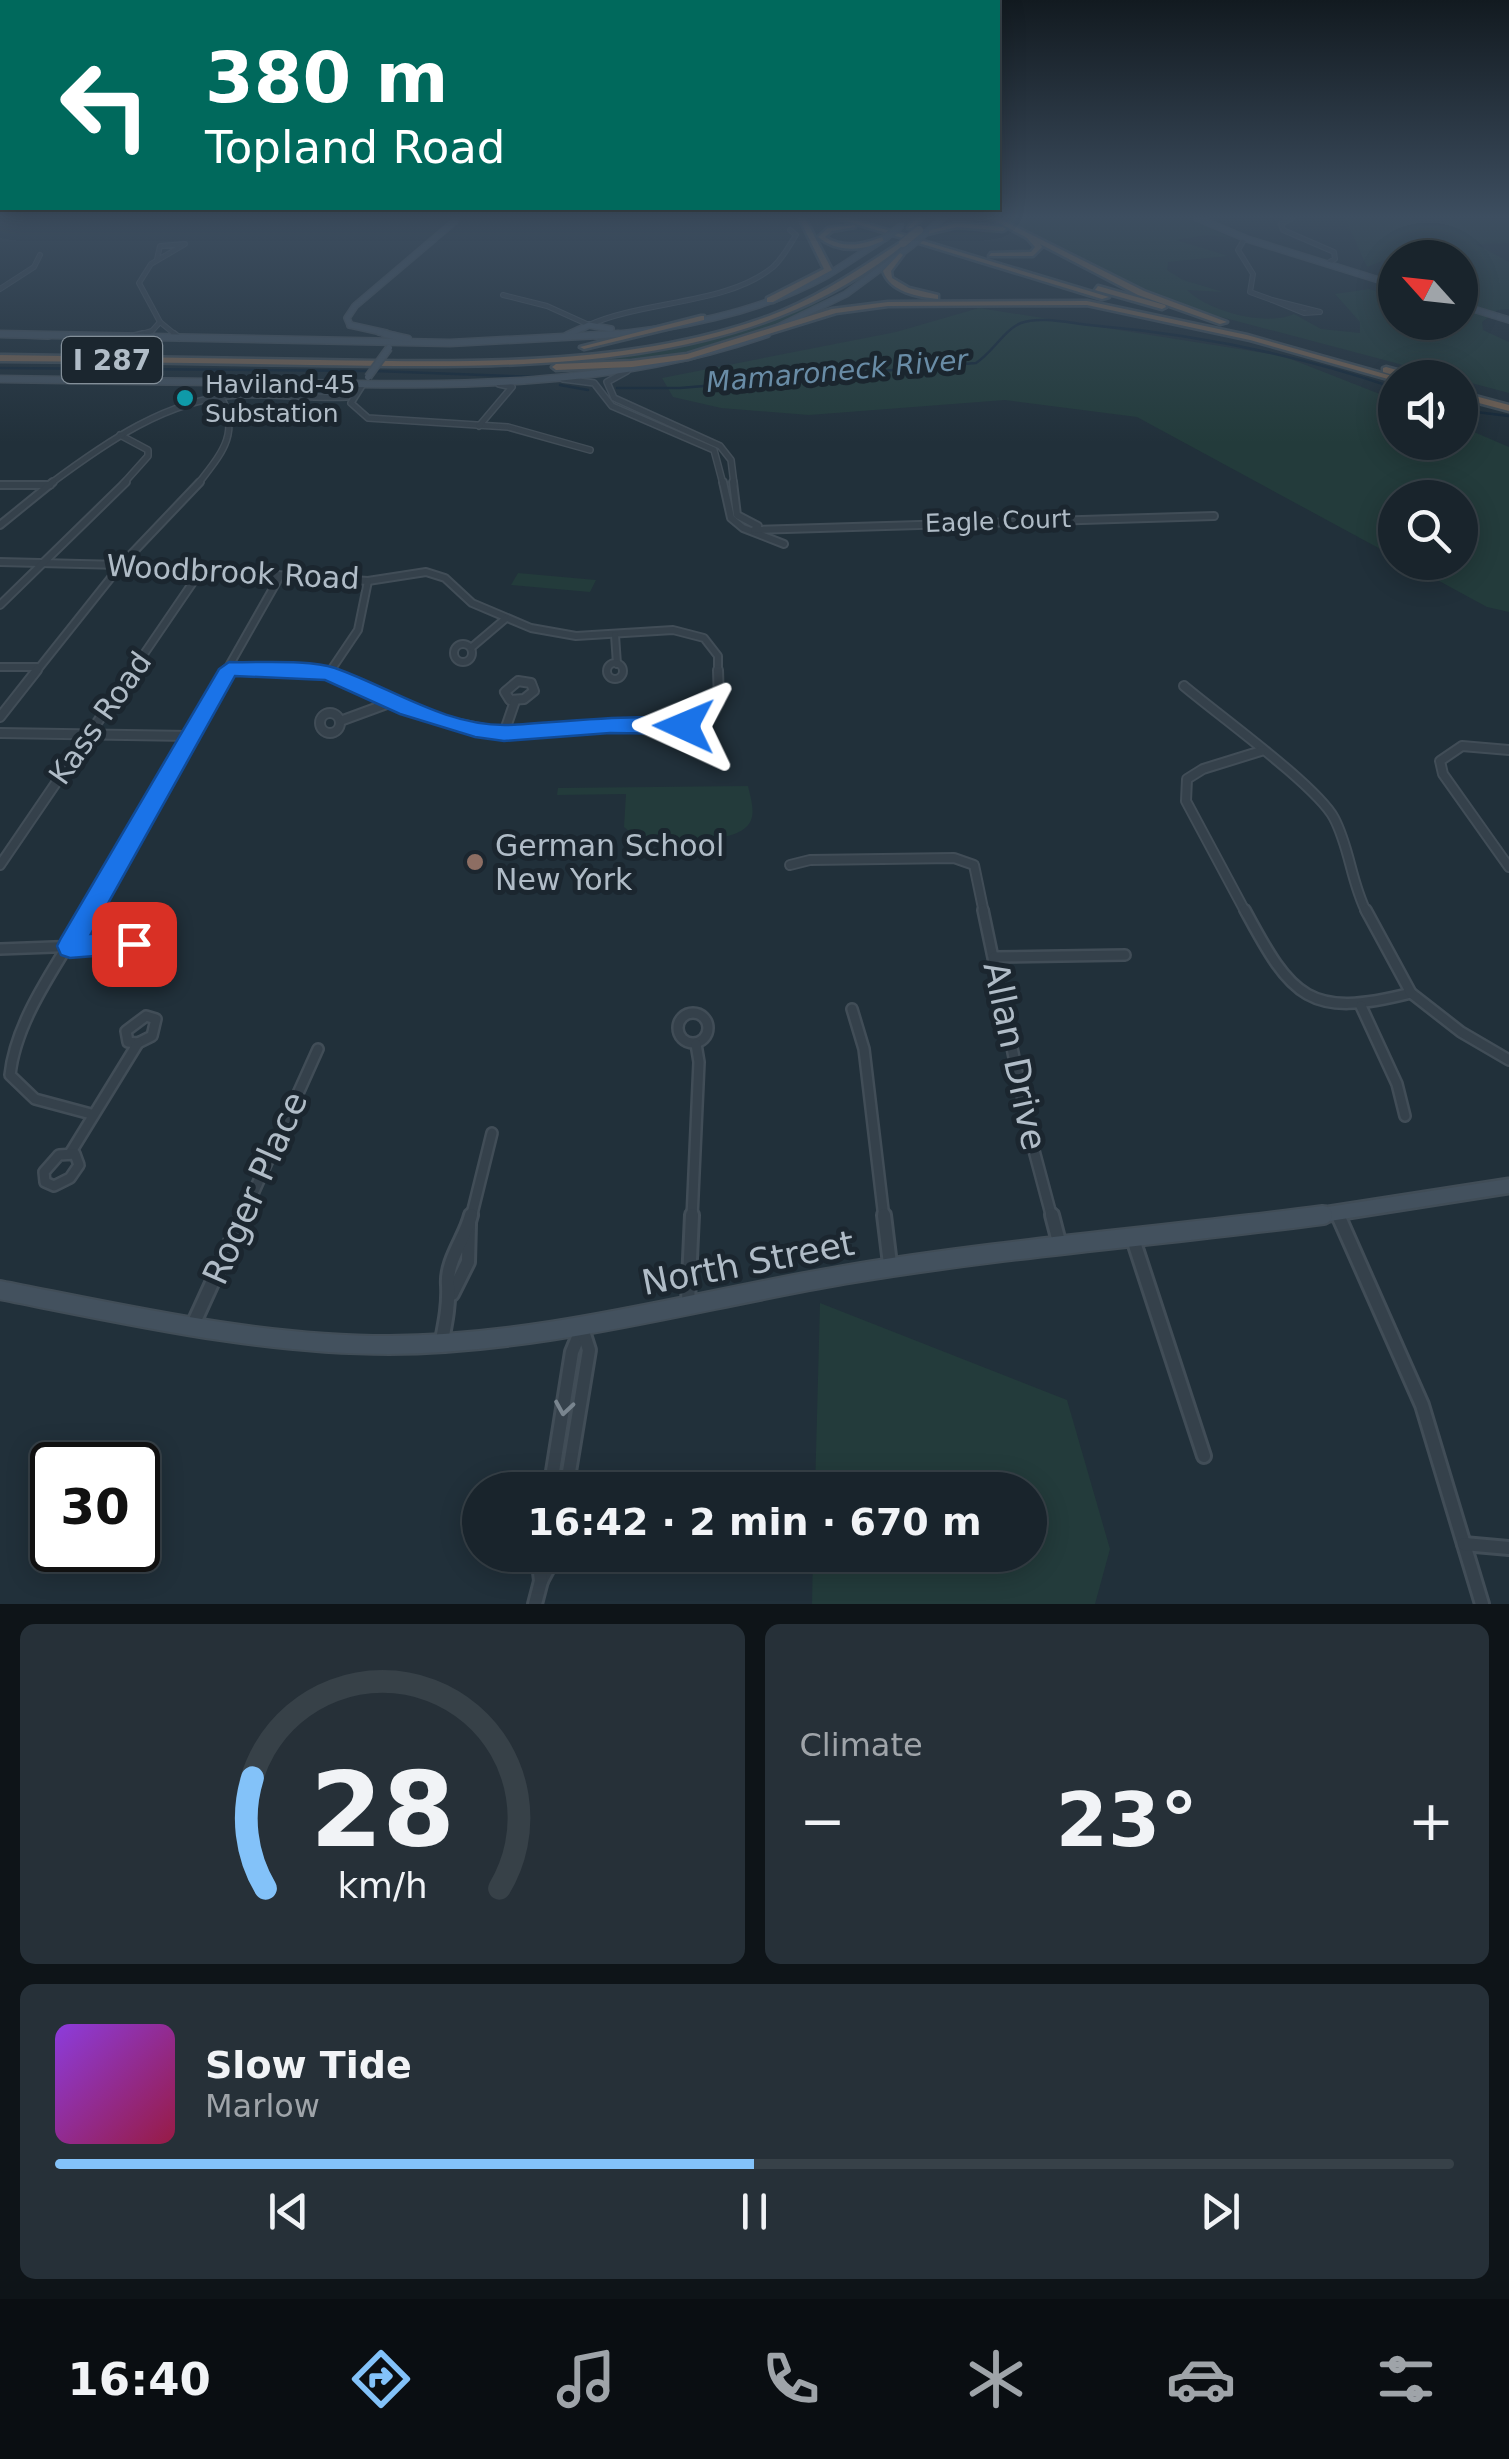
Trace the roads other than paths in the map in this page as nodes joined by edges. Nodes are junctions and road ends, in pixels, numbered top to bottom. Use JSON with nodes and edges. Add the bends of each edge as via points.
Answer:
{"nodes":[{"id":1,"x":145,"y":293,"type":"edge"},
{"id":2,"x":370,"y":293,"type":"edge"},
{"id":3,"x":704,"y":293,"type":"edge"},
{"id":4,"x":786,"y":293,"type":"edge"},
{"id":5,"x":787,"y":293,"type":"edge"},
{"id":6,"x":810,"y":293,"type":"edge"},
{"id":7,"x":830,"y":293,"type":"edge"},
{"id":8,"x":850,"y":293,"type":"edge"},
{"id":9,"x":920,"y":293,"type":"edge"},
{"id":10,"x":1004,"y":293,"type":"edge"},
{"id":11,"x":1100,"y":293,"type":"edge"},
{"id":12,"x":1111,"y":293,"type":"edge"},
{"id":13,"x":1141,"y":293,"type":"edge"},
{"id":14,"x":1252,"y":293,"type":"edge"},
{"id":15,"x":503,"y":295,"type":"dead end"},
{"id":16,"x":842,"y":299,"type":"junction"},
{"id":17,"x":770,"y":300,"type":"junction"},
{"id":18,"x":1272,"y":300,"type":"junction"},
{"id":19,"x":1478,"y":311,"type":"edge"},
{"id":20,"x":701,"y":318,"type":"junction"},
{"id":21,"x":1509,"y":320,"type":"edge"},
{"id":22,"x":803,"y":321,"type":"junction"},
{"id":23,"x":160,"y":322,"type":"junction"},
{"id":24,"x":589,"y":324,"type":"junction"},
{"id":25,"x":350,"y":325,"type":"junction"},
{"id":26,"x":630,"y":330,"type":"junction"},
{"id":27,"x":773,"y":331,"type":"junction"},
{"id":28,"x":378,"y":332,"type":"junction"},
{"id":29,"x":0,"y":334,"type":"edge"},
{"id":30,"x":1257,"y":337,"type":"junction"},
{"id":31,"x":122,"y":338,"type":"junction"},
{"id":32,"x":183,"y":339,"type":"junction"},
{"id":33,"x":554,"y":339,"type":"junction"},
{"id":34,"x":317,"y":341,"type":"junction"},
{"id":35,"x":456,"y":343,"type":"junction"},
{"id":36,"x":391,"y":345,"type":"junction"},
{"id":37,"x":0,"y":355,"type":"edge"},
{"id":38,"x":529,"y":355,"type":"junction"},
{"id":39,"x":397,"y":363,"type":"junction"},
{"id":40,"x":1378,"y":368,"type":"edge"},
{"id":41,"x":628,"y":371,"type":"junction"},
{"id":42,"x":1378,"y":373,"type":"edge"},
{"id":43,"x":563,"y":379,"type":"junction"},
{"id":44,"x":0,"y":380,"type":"edge"},
{"id":45,"x":366,"y":381,"type":"junction"},
{"id":46,"x":524,"y":382,"type":"junction"},
{"id":47,"x":499,"y":384,"type":"junction"},
{"id":48,"x":347,"y":396,"type":"dead end"},
{"id":49,"x":221,"y":397,"type":"junction"},
{"id":50,"x":1478,"y":397,"type":"edge"},
{"id":51,"x":1509,"y":405,"type":"edge"},
{"id":52,"x":479,"y":426,"type":"junction"},
{"id":53,"x":120,"y":435,"type":"junction"},
{"id":54,"x":590,"y":450,"type":"dead end"},
{"id":55,"x":50,"y":484,"type":"junction"},
{"id":56,"x":0,"y":485,"type":"edge"},
{"id":57,"x":1214,"y":516,"type":"dead end"},
{"id":58,"x":0,"y":525,"type":"edge"},
{"id":59,"x":782,"y":529,"type":"junction"},
{"id":60,"x":754,"y":530,"type":"junction"},
{"id":61,"x":784,"y":544,"type":"dead end"},
{"id":62,"x":0,"y":562,"type":"edge"},
{"id":63,"x":38,"y":562,"type":"junction"},
{"id":64,"x":121,"y":564,"type":"junction"},
{"id":65,"x":200,"y":572,"type":"junction"},
{"id":66,"x":279,"y":578,"type":"junction"},
{"id":67,"x":368,"y":581,"type":"junction"},
{"id":68,"x":0,"y":604,"type":"edge"},
{"id":69,"x":505,"y":619,"type":"junction"},
{"id":70,"x":615,"y":635,"type":"junction"},
{"id":71,"x":472,"y":647,"type":"dead end"},
{"id":72,"x":617,"y":664,"type":"dead end"},
{"id":73,"x":0,"y":667,"type":"edge"},
{"id":74,"x":38,"y":667,"type":"junction"},
{"id":75,"x":229,"y":669,"type":"junction"},
{"id":76,"x":328,"y":673,"type":"junction"},
{"id":77,"x":1184,"y":686,"type":"dead end"},
{"id":78,"x":515,"y":701,"type":"dead end"},
{"id":79,"x":392,"y":702,"type":"junction"},
{"id":80,"x":0,"y":717,"type":"edge"},
{"id":81,"x":343,"y":720,"type":"dead end"},
{"id":82,"x":0,"y":733,"type":"edge"},
{"id":83,"x":504,"y":733,"type":"junction"},
{"id":84,"x":89,"y":734,"type":"junction"},
{"id":85,"x":190,"y":736,"type":"junction"},
{"id":86,"x":1509,"y":750,"type":"edge"},
{"id":87,"x":1260,"y":751,"type":"junction"},
{"id":88,"x":0,"y":865,"type":"edge"},
{"id":89,"x":790,"y":865,"type":"dead end"},
{"id":90,"x":1509,"y":867,"type":"edge"},
{"id":91,"x":134,"y":944,"type":"dead end"},
{"id":92,"x":70,"y":946,"type":"junction"},
{"id":93,"x":0,"y":950,"type":"edge"},
{"id":94,"x":1126,"y":955,"type":"dead end"},
{"id":95,"x":994,"y":957,"type":"junction"},
{"id":96,"x":1411,"y":993,"type":"junction"},
{"id":97,"x":1360,"y":1006,"type":"junction"},
{"id":98,"x":852,"y":1009,"type":"dead end"},
{"id":99,"x":138,"y":1044,"type":"dead end"},
{"id":100,"x":696,"y":1044,"type":"dead end"},
{"id":101,"x":318,"y":1049,"type":"dead end"},
{"id":102,"x":1509,"y":1060,"type":"edge"},
{"id":103,"x":91,"y":1114,"type":"junction"},
{"id":104,"x":1405,"y":1116,"type":"dead end"},
{"id":105,"x":492,"y":1133,"type":"dead end"},
{"id":106,"x":71,"y":1152,"type":"dead end"},
{"id":107,"x":1509,"y":1186,"type":"edge"},
{"id":108,"x":1338,"y":1215,"type":"junction"},
{"id":109,"x":1132,"y":1239,"type":"junction"},
{"id":110,"x":1060,"y":1246,"type":"junction"},
{"id":111,"x":890,"y":1269,"type":"junction"},
{"id":112,"x":0,"y":1290,"type":"edge"},
{"id":113,"x":688,"y":1306,"type":"junction"},
{"id":114,"x":192,"y":1327,"type":"junction"},
{"id":115,"x":582,"y":1328,"type":"junction"},
{"id":116,"x":441,"y":1344,"type":"junction"},
{"id":117,"x":1204,"y":1456,"type":"dead end"},
{"id":118,"x":553,"y":1472,"type":"edge"},
{"id":119,"x":569,"y":1472,"type":"edge"},
{"id":120,"x":1464,"y":1544,"type":"junction"},
{"id":121,"x":1509,"y":1548,"type":"edge"},
{"id":122,"x":540,"y":1572,"type":"edge"},
{"id":123,"x":546,"y":1572,"type":"edge"},
{"id":124,"x":541,"y":1581,"type":"junction"},
{"id":125,"x":534,"y":1604,"type":"edge"},
{"id":126,"x":1482,"y":1604,"type":"edge"}],
"edges":[{"from":1,"to":23,"type":"street"},
{"from":2,"to":25,"type":"main road","via":[[347,318]]},
{"from":3,"to":24,"type":"street","via":[[616,311]]},
{"from":4,"to":17,"type":"highway"},
{"from":5,"to":17,"type":"main road"},
{"from":6,"to":38,"type":"highway","number":"I 287","via":[[750,317],[634,343]]},
{"from":7,"to":39,"type":"highway","number":"I 287","via":[[698,337],[548,360]]},
{"from":8,"to":16,"type":"main road"},
{"from":9,"to":10,"type":"highway","via":[[982,300]]},
{"from":11,"to":30,"type":"highway"},
{"from":12,"to":30,"type":"highway"},
{"from":13,"to":30,"type":"highway"},
{"from":14,"to":18,"type":"street"},
{"from":15,"to":24,"type":"street"},
{"from":16,"to":22,"type":"main road"},
{"from":16,"to":27,"type":"highway"},
{"from":17,"to":20,"type":"main road"},
{"from":18,"to":18,"type":"street","via":[[1304,313],[1320,312],[1307,307]]},
{"from":19,"to":21,"type":"main road"},
{"from":20,"to":26,"type":"main road"},
{"from":20,"to":38,"type":"highway"},
{"from":22,"to":27,"type":"highway"},
{"from":22,"to":30,"type":"highway","via":[[878,304],[1071,302]]},
{"from":22,"to":41,"type":"main road","via":[[728,349]]},
{"from":23,"to":31,"type":"street","via":[[152,331]]},
{"from":23,"to":32,"type":"street"},
{"from":24,"to":26,"type":"main road"},
{"from":24,"to":33,"type":"main road"},
{"from":25,"to":28,"type":"main road"},
{"from":25,"to":34,"type":"main road","via":[[341,336]]},
{"from":26,"to":33,"type":"main road"},
{"from":27,"to":39,"type":"highway","via":[[698,354],[621,365]]},
{"from":28,"to":35,"type":"main road"},
{"from":28,"to":36,"type":"main road","via":[[394,336]]},
{"from":29,"to":31,"type":"main road"},
{"from":30,"to":40,"type":"highway"},
{"from":30,"to":42,"type":"highway"},
{"from":31,"to":32,"type":"main road"},
{"from":32,"to":34,"type":"main road"},
{"from":33,"to":35,"type":"main road"},
{"from":34,"to":36,"type":"main road"},
{"from":35,"to":36,"type":"main road"},
{"from":36,"to":45,"type":"main road","bridge":true},
{"from":37,"to":38,"type":"highway","number":"I 287"},
{"from":37,"to":39,"type":"highway","number":"I 287"},
{"from":41,"to":43,"type":"main road"},
{"from":41,"to":59,"type":"street","name":"Eagle Court","via":[[607,382],[614,398],[720,446],[730,460],[737,515]]},
{"from":43,"to":46,"type":"main road"},
{"from":43,"to":60,"type":"street","via":[[594,383],[612,406],[714,450],[722,460],[729,515]]},
{"from":44,"to":45,"type":"main road"},
{"from":45,"to":47,"type":"main road"},
{"from":45,"to":52,"type":"street","via":[[351,403],[368,418]]},
{"from":46,"to":47,"type":"main road"},
{"from":46,"to":52,"type":"street"},
{"from":47,"to":52,"type":"street","via":[[512,389]]},
{"from":48,"to":49,"type":"street"},
{"from":49,"to":53,"type":"street"},
{"from":49,"to":64,"type":"street","via":[[230,414],[229,443],[186,500]]},
{"from":50,"to":51,"type":"highway"},
{"from":52,"to":54,"type":"street"},
{"from":53,"to":55,"type":"street"},
{"from":53,"to":63,"type":"street","via":[[148,456]]},
{"from":55,"to":56,"type":"street"},
{"from":55,"to":58,"type":"street"},
{"from":57,"to":59,"type":"street","name":"Eagle Court"},
{"from":59,"to":60,"type":"street","name":"Eagle Court"},
{"from":60,"to":61,"type":"street"},
{"from":62,"to":63,"type":"street","name":"Woodbrook Road"},
{"from":63,"to":64,"type":"street","name":"Woodbrook Road"},
{"from":63,"to":68,"type":"street"},
{"from":64,"to":65,"type":"street","name":"Woodbrook Road"},
{"from":64,"to":74,"type":"street"},
{"from":65,"to":66,"type":"street","name":"Woodbrook Road"},
{"from":65,"to":84,"type":"street","name":"Kass Road"},
{"from":66,"to":67,"type":"street","name":"Woodbrook Road"},
{"from":66,"to":75,"type":"street"},
{"from":67,"to":69,"type":"street","name":"Woodbrook Road","via":[[434,574]]},
{"from":67,"to":76,"type":"street","via":[[354,640]]},
{"from":69,"to":70,"type":"street","name":"Woodbrook Road","via":[[561,634]]},
{"from":69,"to":71,"type":"street"},
{"from":70,"to":72,"type":"street"},
{"from":70,"to":83,"type":"street","name":"Woodbrook Road","via":[[673,630],[707,640],[718,656],[717,707],[684,726]]},
{"from":73,"to":74,"type":"street"},
{"from":74,"to":80,"type":"street"},
{"from":75,"to":76,"type":"street","name":"Woodbrook Road"},
{"from":75,"to":85,"type":"street"},
{"from":76,"to":79,"type":"street","name":"Woodbrook Road"},
{"from":77,"to":87,"type":"street"},
{"from":78,"to":83,"type":"street"},
{"from":79,"to":81,"type":"street"},
{"from":79,"to":83,"type":"street","name":"Woodbrook Road","via":[[452,725]]},
{"from":82,"to":84,"type":"street"},
{"from":84,"to":85,"type":"street"},
{"from":84,"to":88,"type":"street","name":"Kass Road"},
{"from":85,"to":92,"type":"street"},
{"from":86,"to":90,"type":"street","via":[[1459,746],[1440,761]]},
{"from":87,"to":96,"type":"street","via":[[1334,818],[1356,893]]},
{"from":87,"to":97,"type":"street","via":[[1195,771],[1187,779],[1186,800],[1278,970],[1296,990],[1335,1008]]},
{"from":89,"to":95,"type":"street","name":"Allan Drive","via":[[954,858],[974,866]]},
{"from":91,"to":92,"type":"street"},
{"from":92,"to":93,"type":"street"},
{"from":92,"to":103,"type":"street","via":[[28,1018],[10,1075],[42,1103]]},
{"from":94,"to":95,"type":"street"},
{"from":95,"to":110,"type":"street","name":"Allan Drive"},
{"from":96,"to":97,"type":"street"},
{"from":96,"to":102,"type":"street"},
{"from":97,"to":104,"type":"street"},
{"from":98,"to":111,"type":"street","via":[[864,1049]]},
{"from":99,"to":103,"type":"street"},
{"from":100,"to":113,"type":"street"},
{"from":101,"to":114,"type":"street","name":"Roger Place"},
{"from":103,"to":106,"type":"street"},
{"from":105,"to":116,"type":"street","via":[[461,1286],[452,1294]]},
{"from":107,"to":108,"type":"main road","name":"North Street"},
{"from":108,"to":109,"type":"main road","name":"North Street"},
{"from":108,"to":120,"type":"street","via":[[1422,1405]]},
{"from":109,"to":110,"type":"main road","name":"North Street"},
{"from":109,"to":117,"type":"street"},
{"from":110,"to":111,"type":"main road","name":"North Street"},
{"from":111,"to":113,"type":"main road","name":"North Street"},
{"from":112,"to":114,"type":"main road","name":"North Street"},
{"from":113,"to":115,"type":"main road","name":"North Street"},
{"from":114,"to":116,"type":"main road","name":"North Street","via":[[322,1343]]},
{"from":115,"to":116,"type":"main road","name":"North Street"},
{"from":115,"to":118,"type":"street","one_way":true,"via":[[572,1352]]},
{"from":115,"to":119,"type":"street","via":[[589,1350]]},
{"from":120,"to":121,"type":"street"},
{"from":120,"to":126,"type":"street"},
{"from":122,"to":124,"type":"street"},
{"from":123,"to":124,"type":"street"},
{"from":124,"to":125,"type":"street"}]}
